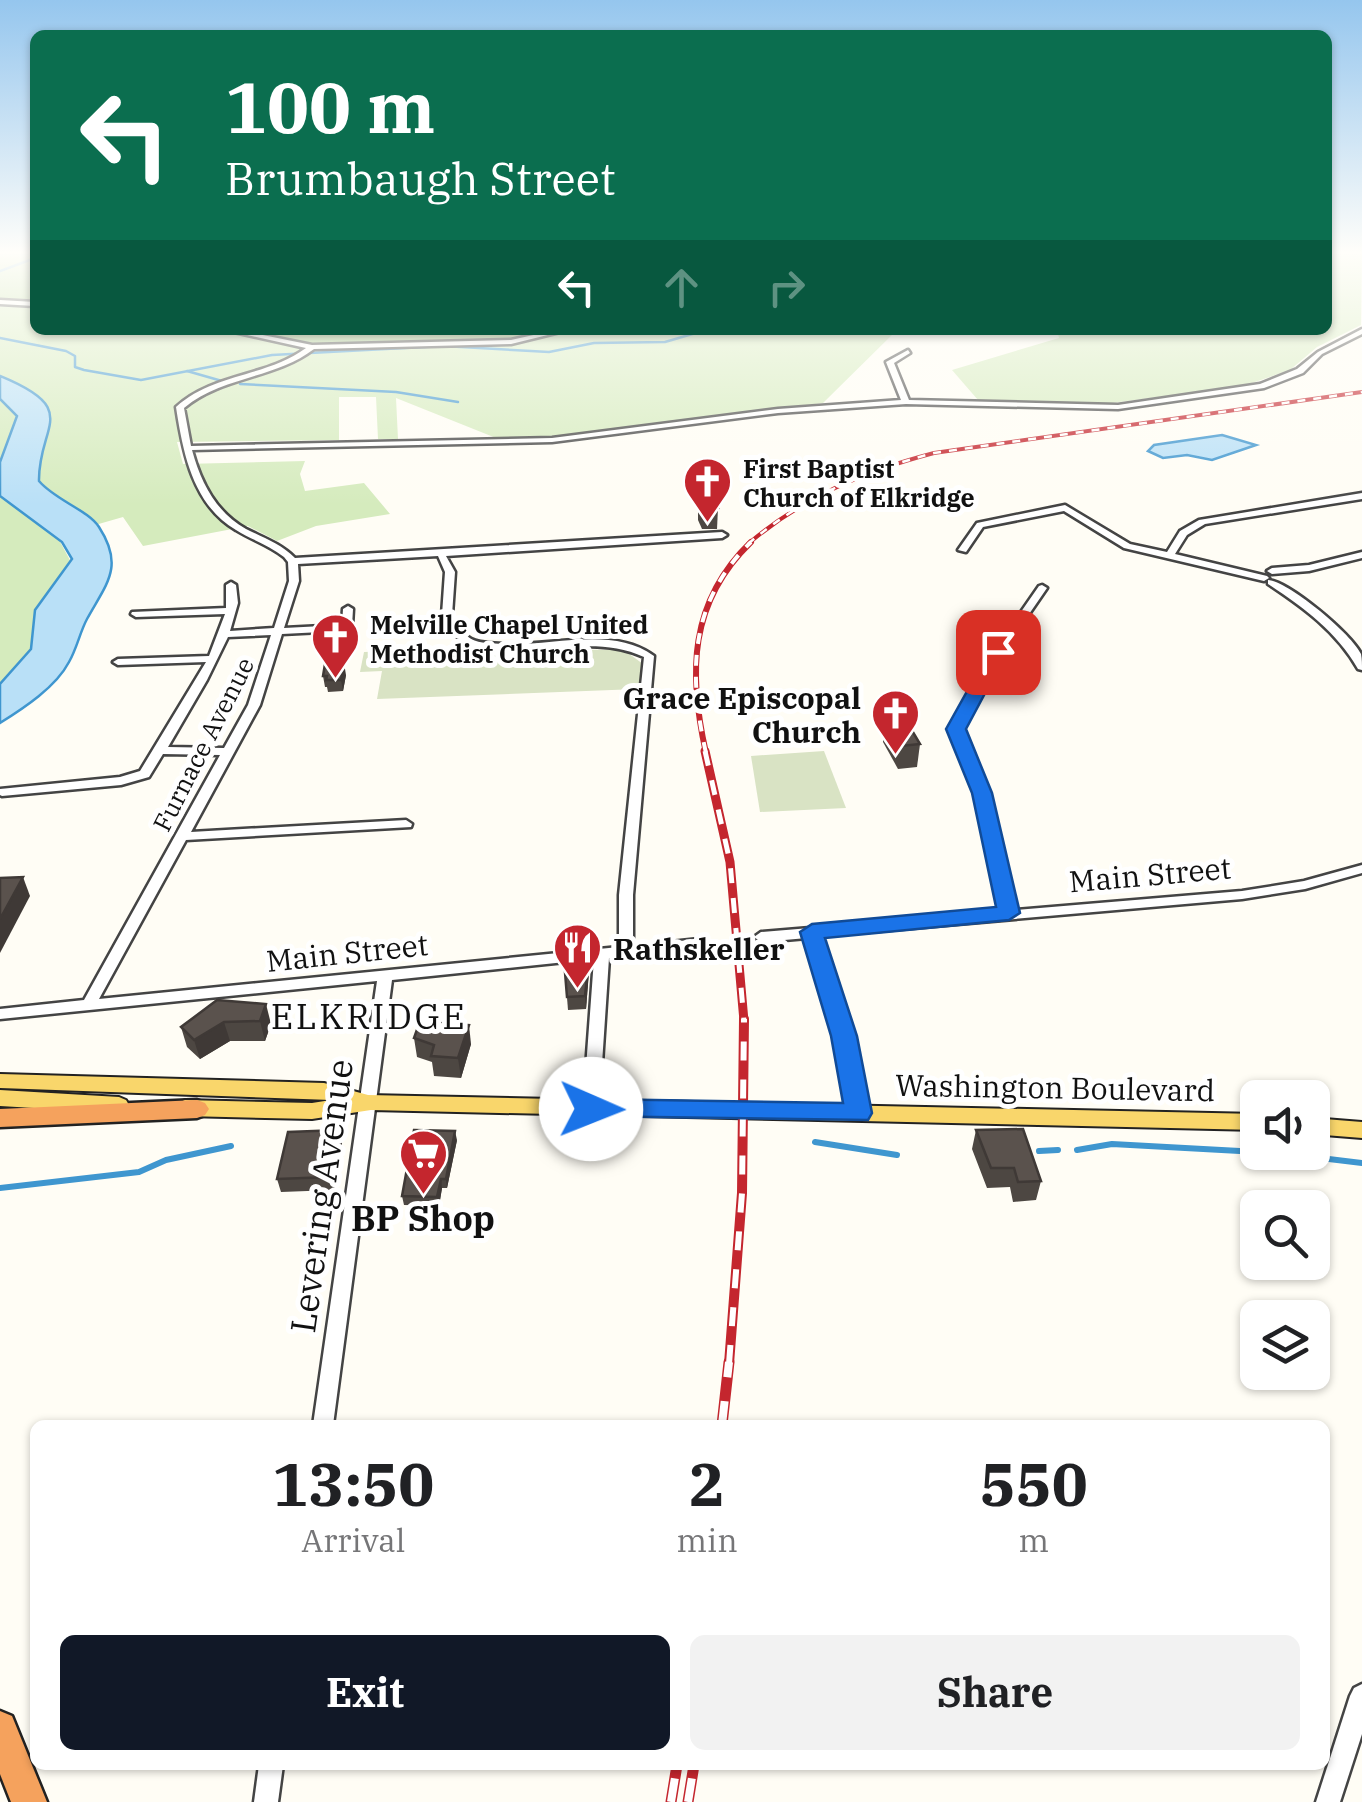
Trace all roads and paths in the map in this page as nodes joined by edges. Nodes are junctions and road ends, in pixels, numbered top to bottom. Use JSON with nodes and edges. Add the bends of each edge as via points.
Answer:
{"nodes":[{"id":1,"x":250,"y":336,"type":"edge"},
{"id":2,"x":537,"y":336,"type":"edge"},
{"id":3,"x":1353,"y":336,"type":"edge"},
{"id":4,"x":306,"y":352,"type":"junction"},
{"id":5,"x":908,"y":352,"type":"dead end"},
{"id":6,"x":906,"y":402,"type":"junction"},
{"id":7,"x":188,"y":448,"type":"junction"},
{"id":8,"x":1362,"y":496,"type":"edge"},
{"id":9,"x":722,"y":535,"type":"dead end"},
{"id":10,"x":963,"y":550,"type":"dead end"},
{"id":11,"x":1170,"y":555,"type":"junction"},
{"id":12,"x":1362,"y":555,"type":"edge"},
{"id":13,"x":442,"y":557,"type":"junction"},
{"id":14,"x":294,"y":561,"type":"junction"},
{"id":15,"x":1309,"y":568,"type":"junction"},
{"id":16,"x":1268,"y":575,"type":"junction"},
{"id":17,"x":1292,"y":580,"type":"junction"},
{"id":18,"x":232,"y":585,"type":"dead end"},
{"id":19,"x":1042,"y":588,"type":"dead end"},
{"id":20,"x":1299,"y":598,"type":"junction"},
{"id":21,"x":348,"y":609,"type":"dead end"},
{"id":22,"x":230,"y":611,"type":"junction"},
{"id":23,"x":136,"y":614,"type":"dead end"},
{"id":24,"x":344,"y":628,"type":"junction"},
{"id":25,"x":280,"y":631,"type":"junction"},
{"id":26,"x":224,"y":634,"type":"junction"},
{"id":27,"x":346,"y":643,"type":"dead end"},
{"id":28,"x":212,"y":659,"type":"junction"},
{"id":29,"x":118,"y":662,"type":"dead end"},
{"id":30,"x":1362,"y":666,"type":"edge"},
{"id":31,"x":159,"y":750,"type":"junction"},
{"id":32,"x":228,"y":752,"type":"junction"},
{"id":33,"x":2,"y":792,"type":"edge"},
{"id":34,"x":406,"y":824,"type":"dead end"},
{"id":35,"x":182,"y":836,"type":"junction"},
{"id":36,"x":1362,"y":869,"type":"edge"},
{"id":37,"x":1009,"y":913,"type":"junction"},
{"id":38,"x":812,"y":932,"type":"junction"},
{"id":39,"x":761,"y":937,"type":"dead end"},
{"id":40,"x":699,"y":944,"type":"dead end"},
{"id":41,"x":626,"y":952,"type":"junction"},
{"id":42,"x":602,"y":953,"type":"junction"},
{"id":43,"x":385,"y":976,"type":"junction"},
{"id":44,"x":88,"y":1006,"type":"junction"},
{"id":45,"x":0,"y":1014,"type":"edge"},
{"id":46,"x":0,"y":1081,"type":"edge"},
{"id":47,"x":0,"y":1098,"type":"edge"},
{"id":48,"x":371,"y":1102,"type":"junction"},
{"id":49,"x":197,"y":1108,"type":"junction"},
{"id":50,"x":591,"y":1109,"type":"junction"},
{"id":51,"x":858,"y":1113,"type":"junction"},
{"id":52,"x":0,"y":1118,"type":"edge"},
{"id":53,"x":1240,"y":1122,"type":"edge"},
{"id":54,"x":1330,"y":1127,"type":"edge"},
{"id":55,"x":1362,"y":1130,"type":"edge"},
{"id":56,"x":324,"y":1420,"type":"edge"},
{"id":57,"x":1362,"y":1696,"type":"edge"},
{"id":58,"x":0,"y":1728,"type":"edge"},
{"id":59,"x":270,"y":1770,"type":"edge"},
{"id":60,"x":29,"y":1802,"type":"edge"},
{"id":61,"x":266,"y":1802,"type":"edge"},
{"id":62,"x":1328,"y":1802,"type":"edge"}],
"edges":[{"from":1,"to":4,"type":"street"},
{"from":2,"to":4,"type":"street"},
{"from":3,"to":6,"type":"street","via":[[1292,375],[1228,393],[1086,408]]},
{"from":4,"to":7,"type":"street","via":[[185,402],[180,410]]},
{"from":5,"to":6,"type":"street","via":[[890,362]]},
{"from":6,"to":7,"type":"street","via":[[778,410],[552,440]]},
{"from":7,"to":14,"type":"street","via":[[216,513]]},
{"from":8,"to":11,"type":"street","via":[[1202,522],[1183,533]]},
{"from":9,"to":13,"type":"street"},
{"from":10,"to":11,"type":"street","via":[[980,525],[1065,508],[1116,542]]},
{"from":11,"to":16,"type":"street"},
{"from":12,"to":15,"type":"street"},
{"from":13,"to":14,"type":"street"},
{"from":13,"to":41,"type":"street","via":[[450,572],[447,615],[466,641],[620,646],[649,656]]},
{"from":14,"to":25,"type":"street","name":"Furnace Avenue"},
{"from":15,"to":16,"type":"street"},
{"from":15,"to":17,"type":"street"},
{"from":16,"to":17,"type":"street"},
{"from":16,"to":20,"type":"street"},
{"from":17,"to":20,"type":"street"},
{"from":18,"to":22,"type":"street"},
{"from":19,"to":37,"type":"street","via":[[956,729],[982,793]]},
{"from":20,"to":30,"type":"street"},
{"from":21,"to":24,"type":"street"},
{"from":22,"to":23,"type":"street"},
{"from":22,"to":26,"type":"street"},
{"from":24,"to":25,"type":"street"},
{"from":24,"to":27,"type":"street"},
{"from":25,"to":26,"type":"street"},
{"from":25,"to":32,"type":"street","name":"Furnace Avenue","via":[[261,690]]},
{"from":26,"to":28,"type":"street"},
{"from":28,"to":29,"type":"street"},
{"from":28,"to":31,"type":"street"},
{"from":31,"to":32,"type":"street"},
{"from":31,"to":33,"type":"street","via":[[145,774],[121,781]]},
{"from":32,"to":35,"type":"street","name":"Furnace Avenue"},
{"from":34,"to":35,"type":"street"},
{"from":35,"to":44,"type":"street","name":"Furnace Avenue"},
{"from":36,"to":37,"type":"street","name":"Main Street","via":[[1242,895]]},
{"from":37,"to":38,"type":"street","name":"Main Street"},
{"from":38,"to":39,"type":"street","name":"Main Street"},
{"from":38,"to":51,"type":"street","via":[[844,1036]]},
{"from":40,"to":41,"type":"street","name":"Main Street"},
{"from":41,"to":42,"type":"street","name":"Main Street"},
{"from":42,"to":43,"type":"street","name":"Main Street"},
{"from":42,"to":50,"type":"street"},
{"from":43,"to":44,"type":"street","name":"Main Street"},
{"from":43,"to":48,"type":"street","name":"Levering Avenue"},
{"from":44,"to":45,"type":"street","name":"Main Street"},
{"from":46,"to":48,"type":"main road","name":"Washington Boulevard","via":[[324,1090]]},
{"from":47,"to":49,"type":"main road","name":"Washington Boulevard"},
{"from":48,"to":49,"type":"main road","name":"Washington Boulevard","via":[[312,1111]]},
{"from":48,"to":50,"type":"main road","name":"Washington Boulevard"},
{"from":48,"to":56,"type":"street","name":"Levering Avenue"},
{"from":49,"to":52,"type":"highway"},
{"from":50,"to":51,"type":"main road","name":"Washington Boulevard"},
{"from":51,"to":53,"type":"main road","name":"Washington Boulevard"},
{"from":54,"to":55,"type":"main road"},
{"from":57,"to":62,"type":"street"},
{"from":58,"to":60,"type":"highway"},
{"from":59,"to":61,"type":"street"}]}
